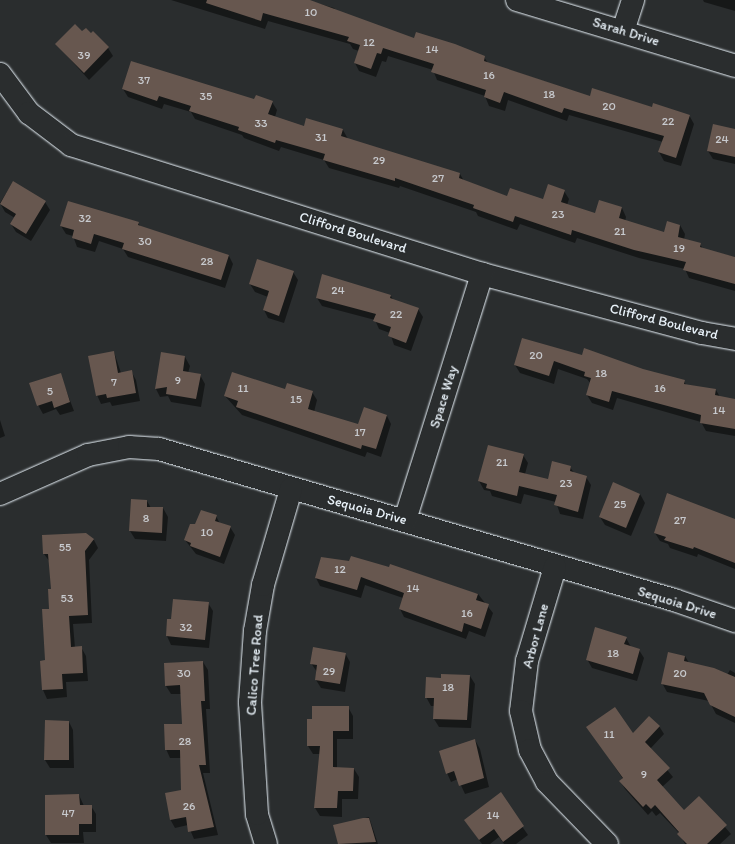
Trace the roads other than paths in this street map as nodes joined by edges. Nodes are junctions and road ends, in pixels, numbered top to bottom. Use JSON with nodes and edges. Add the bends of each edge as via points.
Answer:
{"nodes":[{"id":1,"x":517,"y":0,"type":"edge"},
{"id":2,"x":633,"y":0,"type":"edge"},
{"id":3,"x":623,"y":31,"type":"junction"},
{"id":4,"x":735,"y":66,"type":"edge"},
{"id":5,"x":0,"y":74,"type":"edge"},
{"id":6,"x":482,"y":274,"type":"junction"},
{"id":7,"x":735,"y":339,"type":"edge"},
{"id":8,"x":291,"y":489,"type":"junction"},
{"id":9,"x":0,"y":494,"type":"edge"},
{"id":10,"x":405,"y":520,"type":"junction"},
{"id":11,"x":556,"y":567,"type":"junction"},
{"id":12,"x":735,"y":621,"type":"edge"},
{"id":13,"x":266,"y":844,"type":"edge"},
{"id":14,"x":607,"y":844,"type":"edge"}],
"edges":[{"from":1,"to":3,"type":"street","name":"Sarah Drive"},
{"from":2,"to":3,"type":"street"},
{"from":3,"to":4,"type":"street","name":"Sarah Drive"},
{"from":5,"to":6,"type":"street","name":"Clifford Boulevard","via":[[29,113],[71,145]]},
{"from":6,"to":7,"type":"street","name":"Clifford Boulevard","via":[[702,333]]},
{"from":6,"to":10,"type":"street","name":"Space Way"},
{"from":8,"to":9,"type":"street","name":"Sequoia Drive","via":[[226,467],[159,449],[129,447],[88,455]]},
{"from":8,"to":10,"type":"street","name":"Sequoia Drive"},
{"from":8,"to":13,"type":"street","name":"Calico Tree Road","via":[[263,585],[255,631],[250,702],[257,814]]},
{"from":10,"to":11,"type":"street","name":"Sequoia Drive"},
{"from":11,"to":12,"type":"street","name":"Sequoia Drive","via":[[674,600]]},
{"from":11,"to":14,"type":"street","name":"Arbor Lane","via":[[527,661],[521,711],[530,750],[547,782]]}]}
